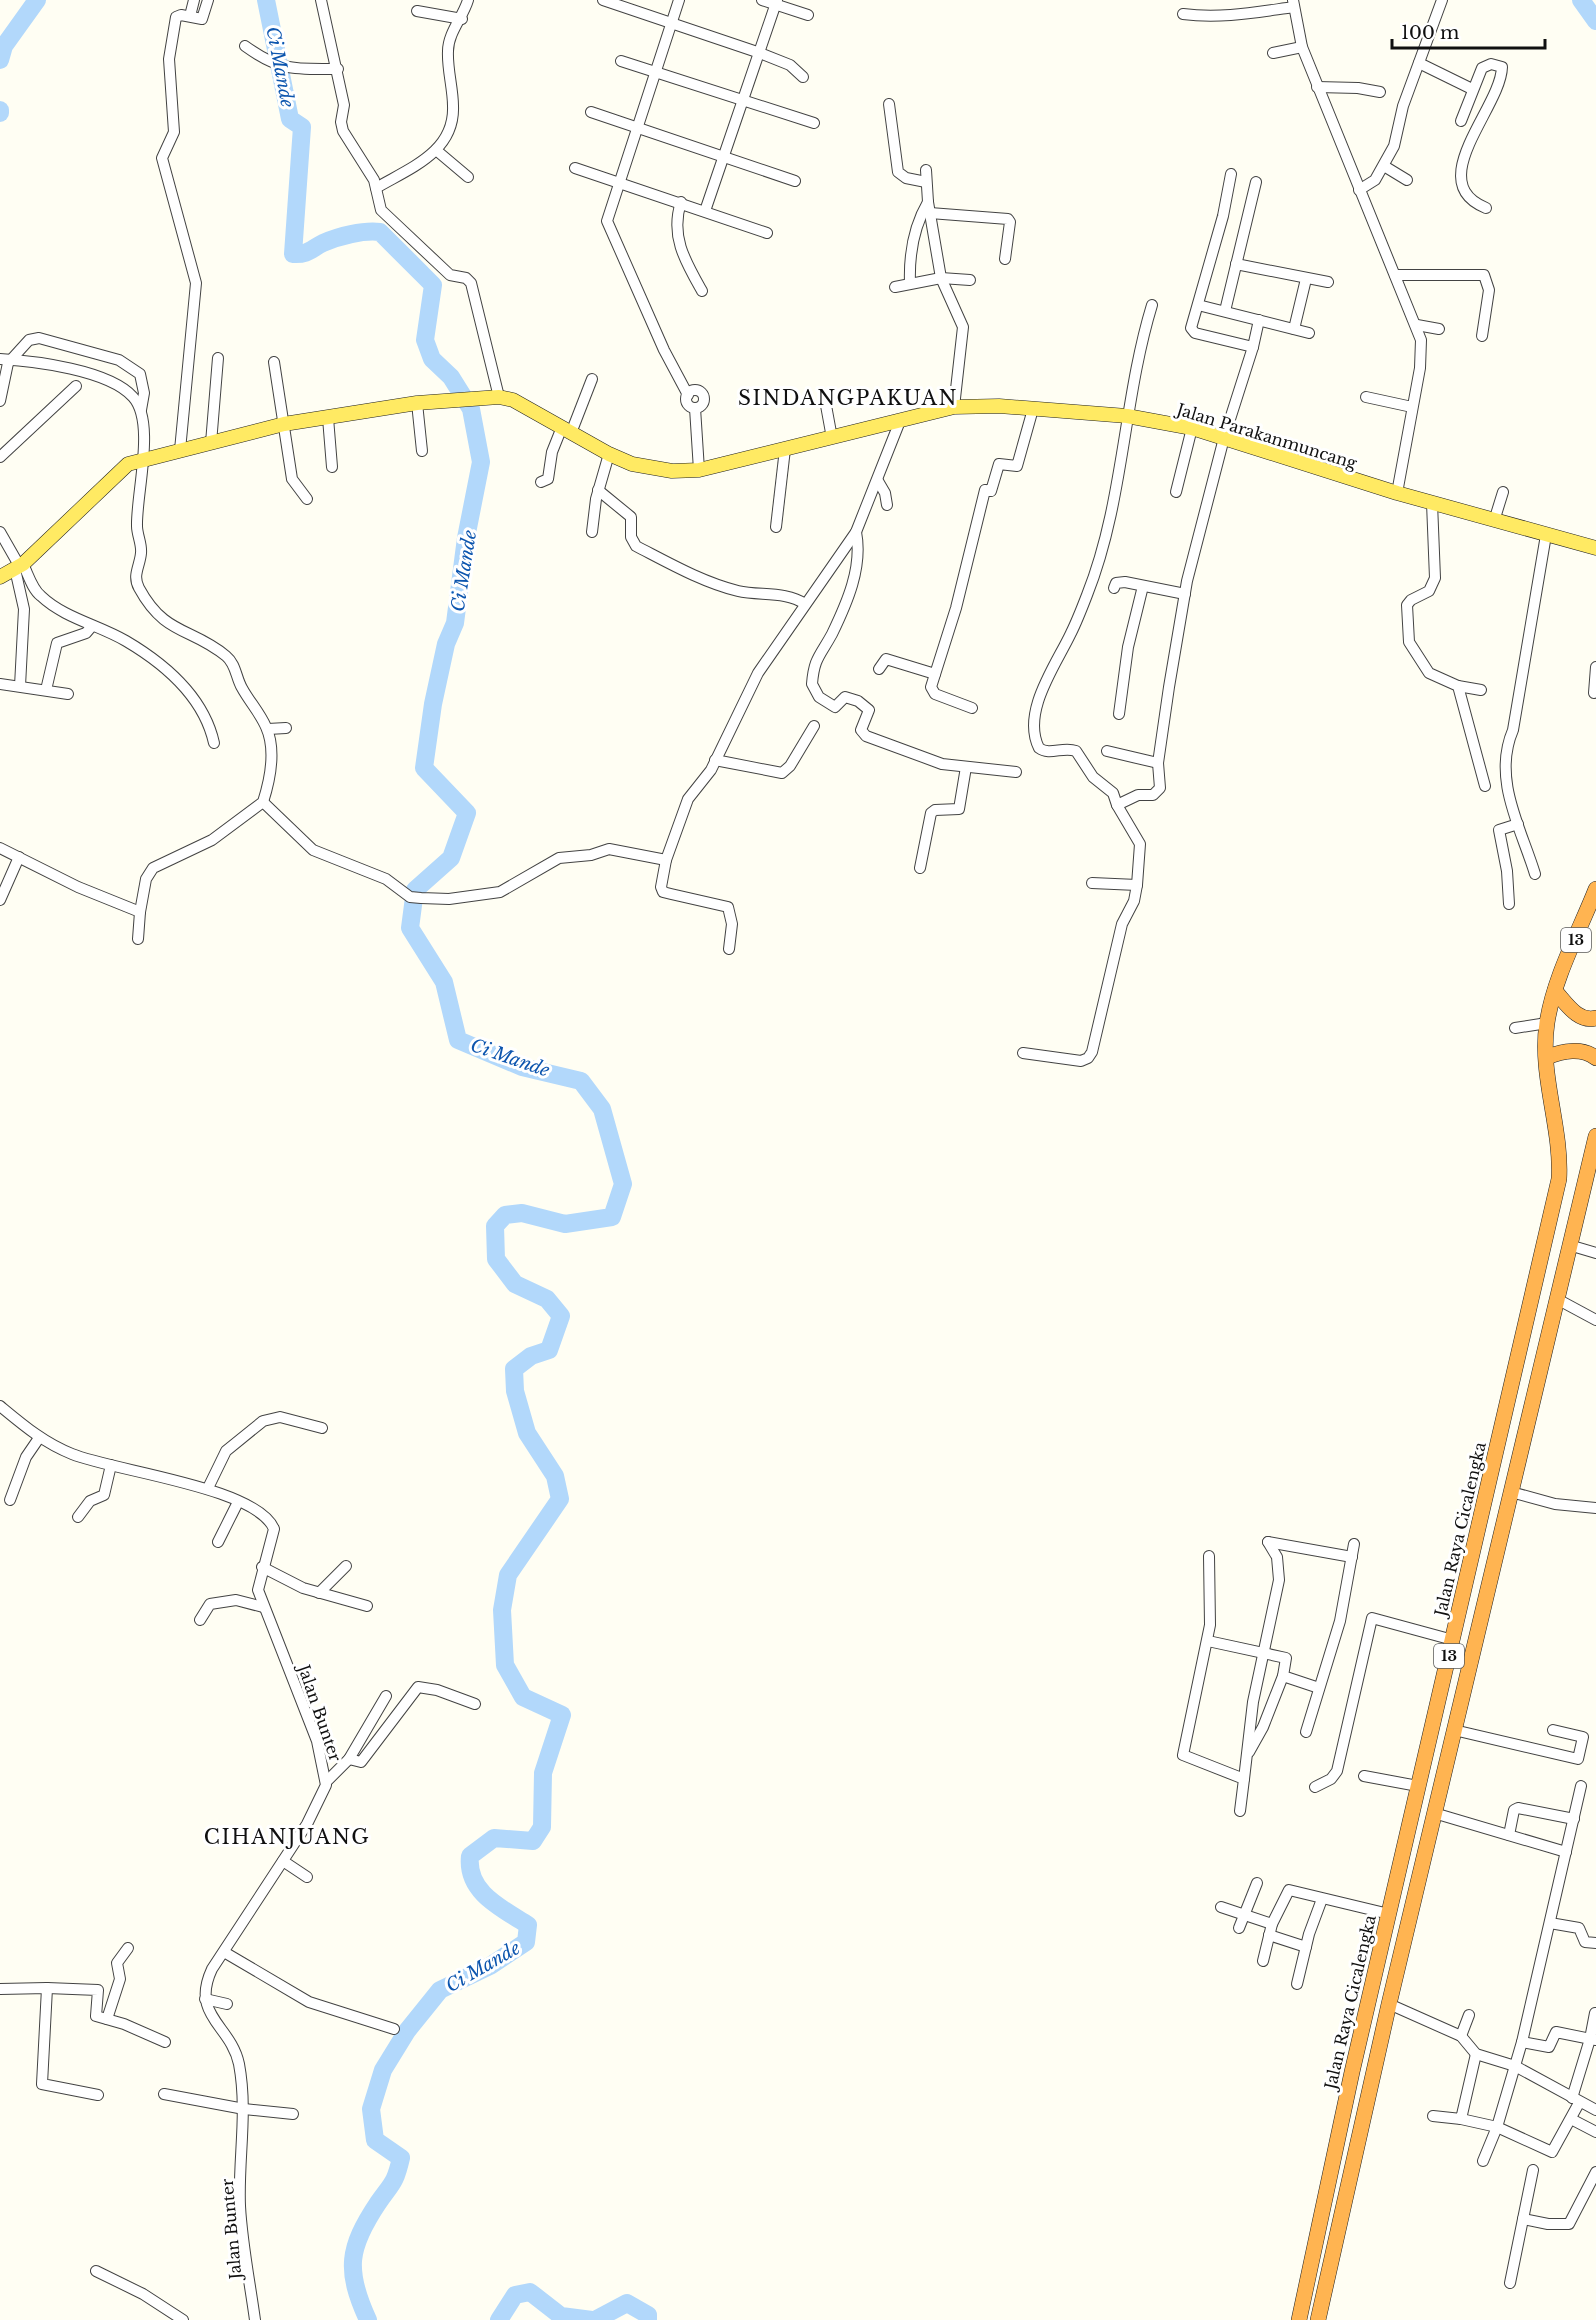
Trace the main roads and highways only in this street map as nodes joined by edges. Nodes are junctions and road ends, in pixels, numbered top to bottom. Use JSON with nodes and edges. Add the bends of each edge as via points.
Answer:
{"nodes":[{"id":1,"x":1596,"y":548,"type":"edge"},
{"id":2,"x":0,"y":578,"type":"edge"},
{"id":3,"x":1596,"y":889,"type":"edge"},
{"id":4,"x":1555,"y":991,"type":"junction"},
{"id":5,"x":1596,"y":1018,"type":"edge"},
{"id":6,"x":1547,"y":1057,"type":"junction"},
{"id":7,"x":1596,"y":1058,"type":"edge"},
{"id":8,"x":1596,"y":1136,"type":"edge"},
{"id":9,"x":1299,"y":2320,"type":"edge"},
{"id":10,"x":1318,"y":2320,"type":"edge"}],
"edges":[{"from":1,"to":2,"type":"main road","name":"Jalan Parakanmuncang","via":[[1397,493],[1192,428],[1127,416],[976,405],[954,407],[699,470],[651,469],[609,454],[513,400],[478,397],[284,424],[128,464],[19,567]]},
{"from":3,"to":4,"type":"highway","name":"Jalan Raya Cicalengka","number":"13"},
{"from":4,"to":5,"type":"highway","via":[[1576,1014]]},
{"from":4,"to":6,"type":"highway","name":"Jalan Raya Cicalengka","number":"13","via":[[1547,1023]]},
{"from":6,"to":7,"type":"highway","via":[[1577,1051]]},
{"from":6,"to":9,"type":"highway","name":"Jalan Raya Cicalengka","number":"13","via":[[1560,1157],[1559,1179],[1336,2140]]},
{"from":8,"to":10,"type":"highway","number":"13","via":[[1389,2004]]}]}
